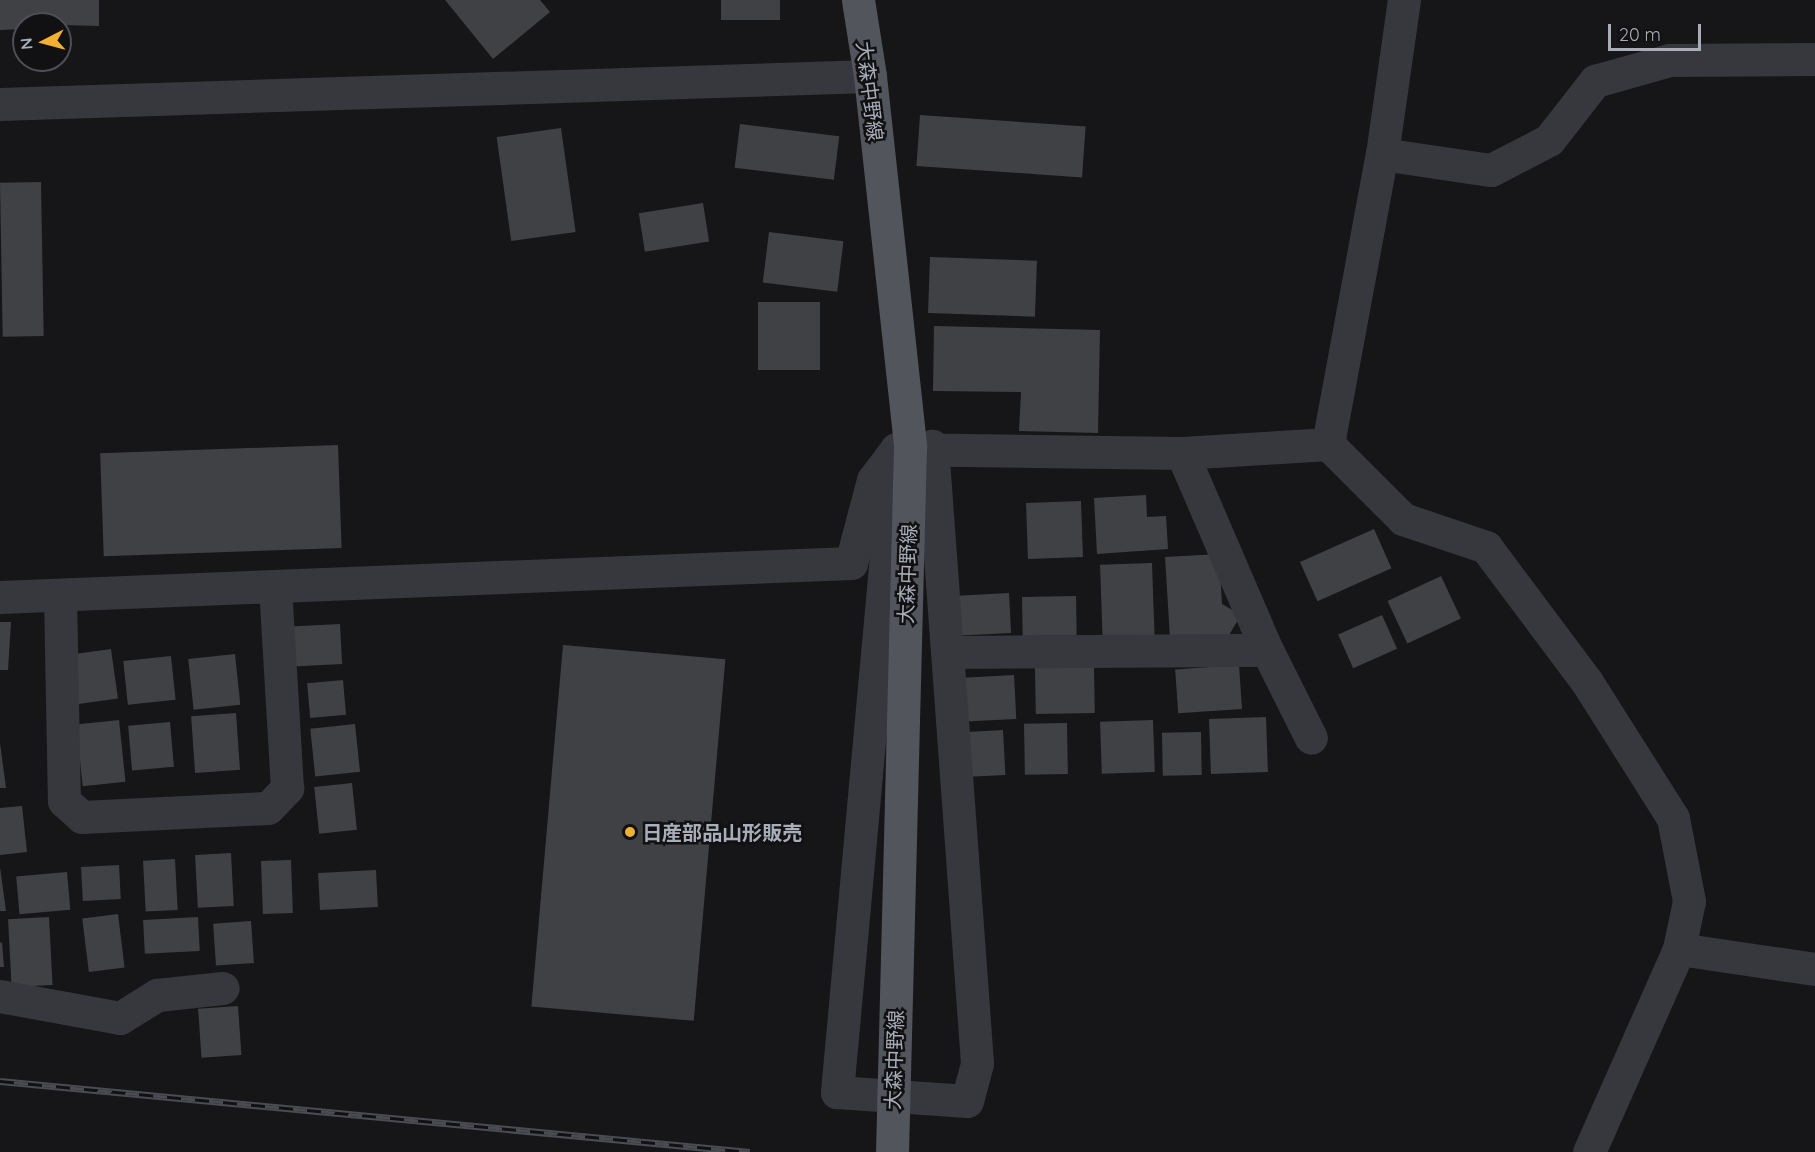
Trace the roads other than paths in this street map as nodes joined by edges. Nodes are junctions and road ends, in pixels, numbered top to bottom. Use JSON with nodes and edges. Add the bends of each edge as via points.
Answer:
{"nodes":[{"id":1,"x":858,"y":0,"type":"edge"},
{"id":2,"x":1404,"y":0,"type":"edge"},
{"id":3,"x":1815,"y":59,"type":"edge"},
{"id":4,"x":870,"y":76,"type":"junction"},
{"id":5,"x":0,"y":104,"type":"edge"},
{"id":6,"x":1382,"y":154,"type":"junction"},
{"id":7,"x":1328,"y":444,"type":"junction"},
{"id":8,"x":913,"y":448,"type":"junction"},
{"id":9,"x":1182,"y":453,"type":"junction"},
{"id":10,"x":275,"y":586,"type":"junction"},
{"id":11,"x":60,"y":596,"type":"junction"},
{"id":12,"x":0,"y":597,"type":"edge"},
{"id":13,"x":1267,"y":650,"type":"junction"},
{"id":14,"x":947,"y":652,"type":"junction"},
{"id":15,"x":1311,"y":738,"type":"dead end"},
{"id":16,"x":1679,"y":949,"type":"junction"},
{"id":17,"x":1815,"y":969,"type":"edge"},
{"id":18,"x":223,"y":988,"type":"dead end"},
{"id":19,"x":0,"y":996,"type":"edge"},
{"id":20,"x":892,"y":1152,"type":"edge"},
{"id":21,"x":1588,"y":1152,"type":"edge"}],
"edges":[{"from":1,"to":4,"type":"main road","name":"大森中野線"},
{"from":2,"to":6,"type":"street"},
{"from":3,"to":6,"type":"street","via":[[1669,60],[1595,81],[1549,140],[1491,170]]},
{"from":4,"to":5,"type":"street"},
{"from":4,"to":8,"type":"main road","name":"大森中野線"},
{"from":6,"to":7,"type":"street"},
{"from":7,"to":9,"type":"street"},
{"from":7,"to":16,"type":"street","via":[[1403,519],[1486,547],[1587,682],[1673,818],[1689,901]]},
{"from":8,"to":9,"type":"street"},
{"from":8,"to":10,"type":"street","via":[[873,480],[850,563]]},
{"from":8,"to":14,"type":"street"},
{"from":8,"to":14,"type":"street","via":[[837,1092],[967,1101],[977,1063]]},
{"from":8,"to":20,"type":"main road","name":"大森中野線"},
{"from":9,"to":13,"type":"street"},
{"from":10,"to":11,"type":"street"},
{"from":10,"to":11,"type":"street","via":[[287,788],[268,808],[82,817],[64,801]]},
{"from":11,"to":12,"type":"street"},
{"from":13,"to":14,"type":"street"},
{"from":13,"to":15,"type":"street"},
{"from":16,"to":17,"type":"street"},
{"from":16,"to":21,"type":"street"},
{"from":18,"to":19,"type":"street","via":[[158,995],[120,1018]]}]}
